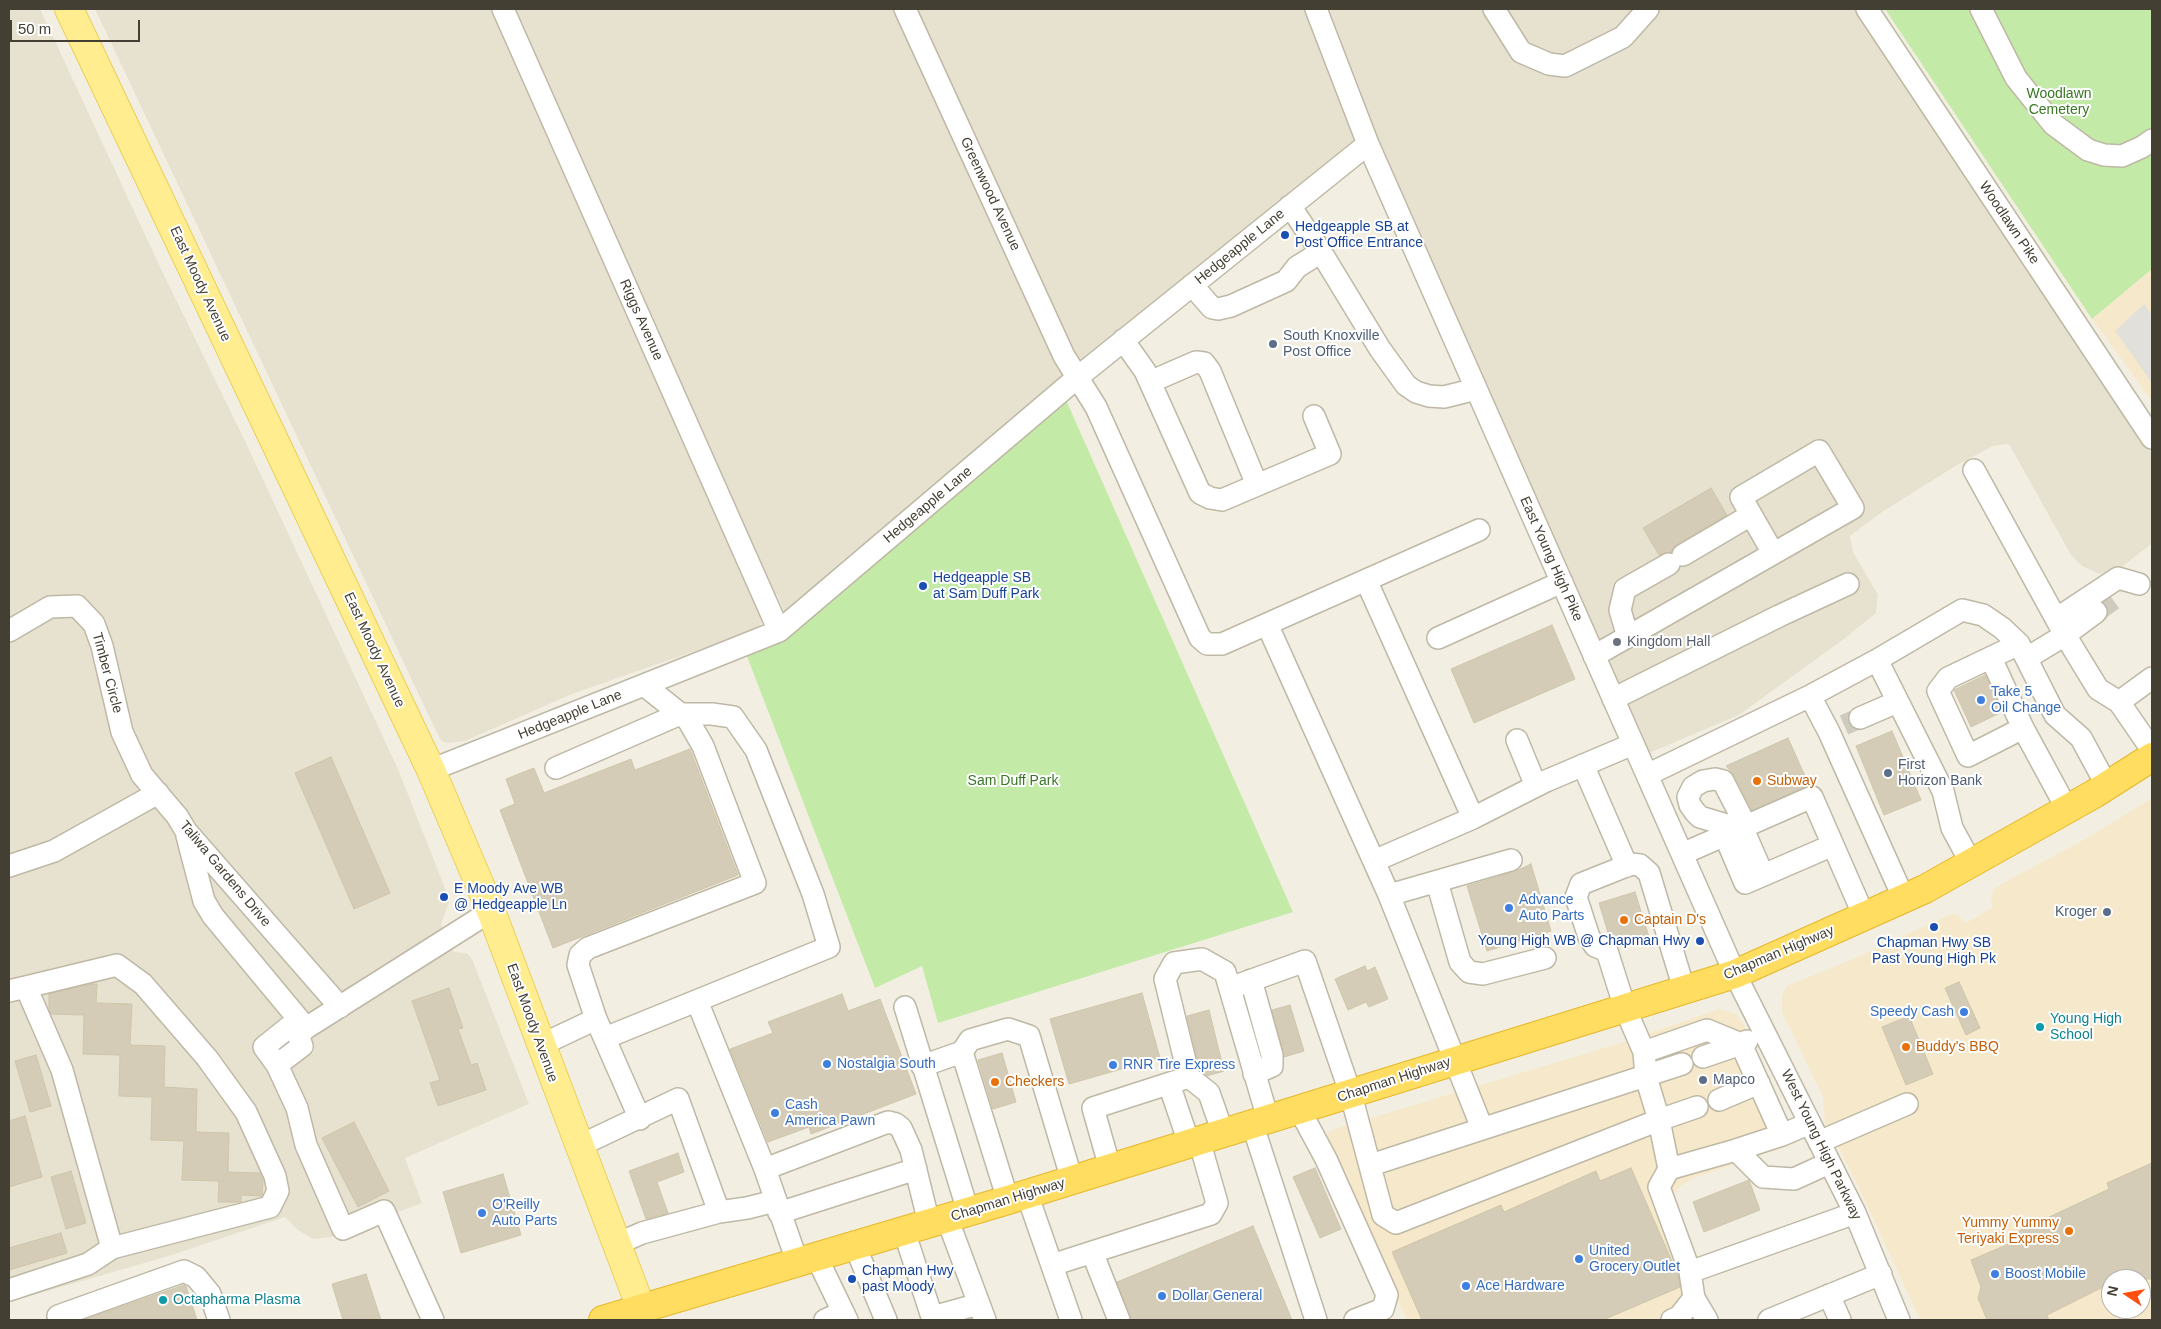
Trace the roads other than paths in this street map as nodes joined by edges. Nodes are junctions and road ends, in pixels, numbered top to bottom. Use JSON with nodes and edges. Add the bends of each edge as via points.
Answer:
{"nodes":[{"id":1,"x":68,"y":9,"type":"edge"},
{"id":2,"x":503,"y":9,"type":"edge"},
{"id":3,"x":905,"y":9,"type":"edge"},
{"id":4,"x":1316,"y":9,"type":"edge"},
{"id":5,"x":1494,"y":9,"type":"edge"},
{"id":6,"x":1648,"y":9,"type":"edge"},
{"id":7,"x":1867,"y":9,"type":"edge"},
{"id":8,"x":1981,"y":9,"type":"edge"},
{"id":9,"x":2152,"y":140,"type":"edge"},
{"id":10,"x":1368,"y":144,"type":"junction"},
{"id":11,"x":1290,"y":206,"type":"junction"},
{"id":12,"x":1321,"y":252,"type":"junction"},
{"id":13,"x":1192,"y":285,"type":"junction"},
{"id":14,"x":1123,"y":340,"type":"junction"},
{"id":15,"x":1078,"y":377,"type":"junction"},
{"id":16,"x":1150,"y":382,"type":"junction"},
{"id":17,"x":1476,"y":388,"type":"junction"},
{"id":18,"x":1314,"y":416,"type":"dead end"},
{"id":19,"x":2152,"y":438,"type":"edge"},
{"id":20,"x":1974,"y":470,"type":"dead end"},
{"id":21,"x":1257,"y":485,"type":"junction"},
{"id":22,"x":1751,"y":515,"type":"junction"},
{"id":23,"x":1479,"y":530,"type":"dead end"},
{"id":24,"x":1774,"y":553,"type":"junction"},
{"id":25,"x":1366,"y":580,"type":"junction"},
{"id":26,"x":1562,"y":582,"type":"junction"},
{"id":27,"x":1848,"y":584,"type":"dead end"},
{"id":28,"x":2137,"y":585,"type":"edge"},
{"id":29,"x":2096,"y":612,"type":"tunnel mouth"},
{"id":30,"x":1267,"y":624,"type":"junction"},
{"id":31,"x":2060,"y":627,"type":"junction"},
{"id":32,"x":9,"y":631,"type":"edge"},
{"id":33,"x":779,"y":632,"type":"junction"},
{"id":34,"x":1628,"y":637,"type":"junction"},
{"id":35,"x":1438,"y":638,"type":"dead end"},
{"id":36,"x":2023,"y":651,"type":"junction"},
{"id":37,"x":1594,"y":656,"type":"junction"},
{"id":38,"x":1992,"y":658,"type":"junction"},
{"id":39,"x":1877,"y":660,"type":"junction"},
{"id":40,"x":2152,"y":678,"type":"edge"},
{"id":41,"x":644,"y":685,"type":"junction"},
{"id":42,"x":1810,"y":696,"type":"junction"},
{"id":43,"x":1613,"y":699,"type":"junction"},
{"id":44,"x":1897,"y":702,"type":"junction"},
{"id":45,"x":2119,"y":702,"type":"junction"},
{"id":46,"x":680,"y":714,"type":"junction"},
{"id":47,"x":1844,"y":725,"type":"junction"},
{"id":48,"x":2023,"y":728,"type":"junction"},
{"id":49,"x":122,"y":732,"type":"joint"},
{"id":50,"x":1517,"y":740,"type":"dead end"},
{"id":51,"x":1633,"y":744,"type":"junction"},
{"id":52,"x":2152,"y":750,"type":"edge"},
{"id":53,"x":2152,"y":757,"type":"edge"},
{"id":54,"x":1583,"y":765,"type":"junction"},
{"id":55,"x":556,"y":768,"type":"dead end"},
{"id":56,"x":432,"y":770,"type":"junction"},
{"id":57,"x":1647,"y":775,"type":"junction"},
{"id":58,"x":1536,"y":786,"type":"junction"},
{"id":59,"x":2107,"y":786,"type":"junction"},
{"id":60,"x":158,"y":793,"type":"junction"},
{"id":61,"x":2067,"y":809,"type":"junction"},
{"id":62,"x":1473,"y":818,"type":"junction"},
{"id":63,"x":1737,"y":830,"type":"junction"},
{"id":64,"x":186,"y":831,"type":"junction"},
{"id":65,"x":1832,"y":844,"type":"junction"},
{"id":66,"x":1682,"y":854,"type":"junction"},
{"id":67,"x":1511,"y":860,"type":"dead end"},
{"id":68,"x":1374,"y":861,"type":"junction"},
{"id":69,"x":1971,"y":864,"type":"junction"},
{"id":70,"x":9,"y":866,"type":"edge"},
{"id":71,"x":1626,"y":866,"type":"junction"},
{"id":72,"x":1436,"y":882,"type":"junction"},
{"id":73,"x":1390,"y":896,"type":"junction"},
{"id":74,"x":1904,"y":899,"type":"junction"},
{"id":75,"x":491,"y":911,"type":"junction"},
{"id":76,"x":1864,"y":916,"type":"junction"},
{"id":77,"x":1667,"y":937,"type":"junction"},
{"id":78,"x":1607,"y":951,"type":"junction"},
{"id":79,"x":1545,"y":958,"type":"dead end"},
{"id":80,"x":1735,"y":974,"type":"junction"},
{"id":81,"x":1251,"y":980,"type":"junction"},
{"id":82,"x":1230,"y":988,"type":"junction"},
{"id":83,"x":17,"y":989,"type":"edge"},
{"id":84,"x":1684,"y":990,"type":"junction"},
{"id":85,"x":697,"y":1001,"type":"junction"},
{"id":86,"x":340,"y":1007,"type":"junction"},
{"id":87,"x":905,"y":1007,"type":"dead end"},
{"id":88,"x":1625,"y":1008,"type":"junction"},
{"id":89,"x":596,"y":1019,"type":"junction"},
{"id":90,"x":302,"y":1031,"type":"junction"},
{"id":91,"x":1764,"y":1033,"type":"junction"},
{"id":92,"x":604,"y":1038,"type":"junction"},
{"id":93,"x":1741,"y":1044,"type":"junction"},
{"id":94,"x":541,"y":1045,"type":"junction"},
{"id":95,"x":962,"y":1052,"type":"junction"},
{"id":96,"x":1644,"y":1052,"type":"junction"},
{"id":97,"x":1702,"y":1057,"type":"dead end"},
{"id":98,"x":1455,"y":1060,"type":"junction"},
{"id":99,"x":1682,"y":1064,"type":"dead end"},
{"id":100,"x":922,"y":1066,"type":"junction"},
{"id":101,"x":1254,"y":1074,"type":"junction"},
{"id":102,"x":1190,"y":1077,"type":"junction"},
{"id":103,"x":1646,"y":1077,"type":"junction"},
{"id":104,"x":1758,"y":1083,"type":"junction"},
{"id":105,"x":1169,"y":1084,"type":"junction"},
{"id":106,"x":1351,"y":1095,"type":"junction"},
{"id":107,"x":1718,"y":1100,"type":"dead end"},
{"id":108,"x":1907,"y":1104,"type":"dead end"},
{"id":109,"x":1698,"y":1107,"type":"dead end"},
{"id":110,"x":1299,"y":1109,"type":"junction"},
{"id":111,"x":640,"y":1119,"type":"junction"},
{"id":112,"x":1659,"y":1120,"type":"junction"},
{"id":113,"x":1260,"y":1121,"type":"junction"},
{"id":114,"x":1810,"y":1123,"type":"junction"},
{"id":115,"x":1482,"y":1128,"type":"junction"},
{"id":116,"x":1782,"y":1135,"type":"junction"},
{"id":117,"x":1204,"y":1139,"type":"junction"},
{"id":118,"x":1819,"y":1142,"type":"junction"},
{"id":119,"x":579,"y":1146,"type":"junction"},
{"id":120,"x":1736,"y":1150,"type":"junction"},
{"id":121,"x":1829,"y":1163,"type":"junction"},
{"id":122,"x":1370,"y":1165,"type":"junction"},
{"id":123,"x":1110,"y":1168,"type":"junction"},
{"id":124,"x":764,"y":1169,"type":"junction"},
{"id":125,"x":916,"y":1169,"type":"junction"},
{"id":126,"x":1669,"y":1169,"type":"junction"},
{"id":127,"x":1072,"y":1180,"type":"junction"},
{"id":128,"x":1018,"y":1197,"type":"junction"},
{"id":129,"x":777,"y":1207,"type":"junction"},
{"id":130,"x":719,"y":1212,"type":"junction"},
{"id":131,"x":1855,"y":1213,"type":"junction"},
{"id":132,"x":937,"y":1221,"type":"junction"},
{"id":133,"x":616,"y":1244,"type":"junction"},
{"id":134,"x":855,"y":1246,"type":"junction"},
{"id":135,"x":112,"y":1248,"type":"junction"},
{"id":136,"x":1092,"y":1252,"type":"junction"},
{"id":137,"x":808,"y":1261,"type":"junction"},
{"id":138,"x":1052,"y":1265,"type":"junction"},
{"id":139,"x":1690,"y":1272,"type":"junction"},
{"id":140,"x":1882,"y":1274,"type":"junction"},
{"id":141,"x":9,"y":1290,"type":"edge"},
{"id":142,"x":1829,"y":1295,"type":"junction"},
{"id":143,"x":1694,"y":1298,"type":"junction"},
{"id":144,"x":982,"y":1312,"type":"edge"},
{"id":145,"x":644,"y":1314,"type":"edge"},
{"id":146,"x":838,"y":1317,"type":"edge"},
{"id":147,"x":59,"y":1320,"type":"edge"},
{"id":148,"x":219,"y":1320,"type":"edge"},
{"id":149,"x":433,"y":1320,"type":"edge"},
{"id":150,"x":603,"y":1320,"type":"edge"},
{"id":151,"x":886,"y":1320,"type":"edge"},
{"id":152,"x":1071,"y":1320,"type":"edge"},
{"id":153,"x":1119,"y":1320,"type":"edge"},
{"id":154,"x":1316,"y":1320,"type":"edge"},
{"id":155,"x":1355,"y":1320,"type":"edge"},
{"id":156,"x":1672,"y":1320,"type":"edge"},
{"id":157,"x":1707,"y":1320,"type":"edge"},
{"id":158,"x":1769,"y":1320,"type":"edge"},
{"id":159,"x":1840,"y":1320,"type":"edge"},
{"id":160,"x":1899,"y":1320,"type":"edge"}],
"edges":[{"from":1,"to":56,"type":"main road","name":"East Moody Avenue"},
{"from":2,"to":33,"type":"street","name":"Riggs Avenue"},
{"from":3,"to":15,"type":"street","name":"Greenwood Avenue","via":[[1064,356]]},
{"from":4,"to":10,"type":"street","name":"East Young High Pike"},
{"from":5,"to":6,"type":"street","via":[[1521,52],[1548,64],[1565,66],[1623,37]]},
{"from":7,"to":19,"type":"street","name":"Woodlawn Pike"},
{"from":8,"to":9,"type":"street","via":[[2016,78],[2053,124],[2088,150],[2104,155],[2122,156]]},
{"from":10,"to":11,"type":"street","name":"Hedgeapple Lane"},
{"from":10,"to":17,"type":"street","name":"East Young High Pike"},
{"from":11,"to":12,"type":"street"},
{"from":11,"to":13,"type":"street","name":"Hedgeapple Lane"},
{"from":12,"to":13,"type":"street","via":[[1297,267],[1286,281],[1231,306],[1212,308]]},
{"from":12,"to":17,"type":"street","via":[[1380,349],[1406,385],[1416,392],[1444,397]]},
{"from":13,"to":14,"type":"street","name":"Hedgeapple Lane"},
{"from":14,"to":15,"type":"street","name":"Hedgeapple Lane"},
{"from":14,"to":16,"type":"street"},
{"from":15,"to":30,"type":"street","name":"Greenwood Avenue","via":[[1096,407],[1200,638],[1207,644],[1222,644]]},
{"from":15,"to":33,"type":"street","name":"Hedgeapple Lane"},
{"from":16,"to":21,"type":"street","via":[[1200,493],[1222,500]]},
{"from":16,"to":21,"type":"street","via":[[1196,362],[1204,363]]},
{"from":17,"to":26,"type":"street","name":"East Young High Pike"},
{"from":18,"to":21,"type":"street","via":[[1330,454]]},
{"from":20,"to":31,"type":"street"},
{"from":22,"to":24,"type":"street"},
{"from":22,"to":24,"type":"street","via":[[1741,497],[1819,451],[1853,508]]},
{"from":22,"to":34,"type":"street","via":[[1626,589],[1620,610]]},
{"from":23,"to":25,"type":"street"},
{"from":24,"to":34,"type":"street"},
{"from":25,"to":30,"type":"street"},
{"from":25,"to":62,"type":"street"},
{"from":26,"to":35,"type":"street"},
{"from":26,"to":37,"type":"street","name":"East Young High Pike"},
{"from":27,"to":43,"type":"street"},
{"from":28,"to":31,"type":"street","via":[[2118,578]]},
{"from":29,"to":31,"type":"street"},
{"from":30,"to":68,"type":"street"},
{"from":31,"to":36,"type":"street"},
{"from":31,"to":45,"type":"street","via":[[2098,689]]},
{"from":32,"to":49,"type":"street","name":"Timber Circle","via":[[50,607],[77,606],[94,624],[102,646]]},
{"from":33,"to":41,"type":"street","name":"Hedgeapple Lane"},
{"from":34,"to":37,"type":"street"},
{"from":36,"to":38,"type":"street"},
{"from":36,"to":39,"type":"street","via":[[2002,628],[1982,616],[1962,610]]},
{"from":36,"to":59,"type":"street","via":[[2055,715],[2081,738]]},
{"from":37,"to":43,"type":"street","name":"East Young High Pike"},
{"from":38,"to":48,"type":"street"},
{"from":38,"to":48,"type":"street","via":[[1948,678],[1938,691],[1968,756]]},
{"from":39,"to":42,"type":"street"},
{"from":39,"to":44,"type":"street"},
{"from":40,"to":45,"type":"street"},
{"from":41,"to":46,"type":"street"},
{"from":41,"to":56,"type":"street","name":"Hedgeapple Lane"},
{"from":42,"to":47,"type":"street"},
{"from":42,"to":57,"type":"street"},
{"from":43,"to":51,"type":"street","name":"East Young High Pike"},
{"from":44,"to":47,"type":"street"},
{"from":44,"to":69,"type":"street","via":[[1943,791],[1952,828]]},
{"from":45,"to":52,"type":"street"},
{"from":46,"to":55,"type":"street"},
{"from":46,"to":85,"type":"street","via":[[732,717],[751,744],[813,894],[829,947]]},
{"from":46,"to":89,"type":"street","via":[[688,720],[703,746],[755,884],[588,948],[580,955],[578,965]]},
{"from":47,"to":74,"type":"street"},
{"from":48,"to":61,"type":"street"},
{"from":49,"to":60,"type":"street","name":"Taliwa Gardens Drive","via":[[142,775]]},
{"from":50,"to":58,"type":"street"},
{"from":51,"to":54,"type":"street"},
{"from":51,"to":57,"type":"street","name":"East Young High Pike"},
{"from":53,"to":59,"type":"highway","name":"Chapman Highway"},
{"from":54,"to":58,"type":"street"},
{"from":54,"to":71,"type":"street"},
{"from":56,"to":75,"type":"main road","name":"East Moody Avenue"},
{"from":57,"to":66,"type":"street","name":"East Young High Pike"},
{"from":58,"to":62,"type":"street"},
{"from":59,"to":61,"type":"highway","name":"Chapman Highway"},
{"from":60,"to":64,"type":"street","name":"Taliwa Gardens Drive"},
{"from":60,"to":70,"type":"street","via":[[54,851]]},
{"from":61,"to":69,"type":"highway","name":"Chapman Highway"},
{"from":62,"to":68,"type":"street"},
{"from":63,"to":65,"type":"street","via":[[1812,796]]},
{"from":63,"to":65,"type":"street","via":[[1754,879]]},
{"from":63,"to":66,"type":"street"},
{"from":64,"to":86,"type":"street","name":"Taliwa Gardens Drive"},
{"from":64,"to":90,"type":"street","via":[[204,901]]},
{"from":65,"to":76,"type":"street"},
{"from":66,"to":80,"type":"street","name":"East Young High Pike"},
{"from":67,"to":72,"type":"street"},
{"from":68,"to":73,"type":"street"},
{"from":69,"to":74,"type":"highway","name":"Chapman Highway"},
{"from":71,"to":77,"type":"street","via":[[1640,865],[1649,873]]},
{"from":71,"to":78,"type":"street","via":[[1581,884],[1576,897],[1594,946]]},
{"from":72,"to":73,"type":"street"},
{"from":72,"to":79,"type":"street","via":[[1460,962],[1469,972],[1483,974]]},
{"from":73,"to":98,"type":"street"},
{"from":74,"to":76,"type":"highway","name":"Chapman Highway"},
{"from":75,"to":86,"type":"street"},
{"from":75,"to":94,"type":"main road","name":"East Moody Avenue"},
{"from":76,"to":80,"type":"highway","name":"Chapman Highway"},
{"from":77,"to":78,"type":"street","via":[[1656,928],[1644,886],[1635,880],[1608,880],[1595,888],[1592,901]]},
{"from":77,"to":84,"type":"street"},
{"from":78,"to":88,"type":"street"},
{"from":80,"to":84,"type":"highway","name":"Chapman Highway"},
{"from":80,"to":91,"type":"street","name":"West Young High Parkway"},
{"from":81,"to":82,"type":"street"},
{"from":81,"to":101,"type":"street","via":[[1272,1055],[1272,1066]]},
{"from":81,"to":106,"type":"street","via":[[1305,961]]},
{"from":82,"to":101,"type":"street"},
{"from":82,"to":102,"type":"street","via":[[1225,972],[1202,960],[1174,963],[1164,979]]},
{"from":83,"to":135,"type":"street","via":[[62,1070]]},
{"from":83,"to":135,"type":"street","via":[[117,965],[143,984],[207,1058],[246,1112],[275,1176],[278,1191],[270,1207]]},
{"from":84,"to":88,"type":"highway","name":"Chapman Highway"},
{"from":85,"to":92,"type":"street"},
{"from":85,"to":124,"type":"street"},
{"from":86,"to":90,"type":"street"},
{"from":87,"to":100,"type":"street"},
{"from":88,"to":96,"type":"street"},
{"from":88,"to":98,"type":"highway","name":"Chapman Highway"},
{"from":89,"to":92,"type":"street"},
{"from":89,"to":94,"type":"street"},
{"from":90,"to":149,"type":"street","via":[[302,1046],[277,1065],[297,1108],[306,1145],[343,1229],[384,1211]]},
{"from":91,"to":93,"type":"street"},
{"from":91,"to":114,"type":"street","name":"West Young High Parkway"},
{"from":92,"to":111,"type":"street"},
{"from":93,"to":96,"type":"street","via":[[1707,1030]]},
{"from":93,"to":97,"type":"street"},
{"from":93,"to":104,"type":"street"},
{"from":94,"to":119,"type":"main road","name":"East Moody Avenue"},
{"from":95,"to":100,"type":"street"},
{"from":95,"to":127,"type":"street","via":[[970,1040],[1008,1029],[1029,1036]]},
{"from":95,"to":128,"type":"street"},
{"from":96,"to":103,"type":"street"},
{"from":98,"to":106,"type":"highway","name":"Chapman Highway"},
{"from":98,"to":115,"type":"street"},
{"from":99,"to":103,"type":"street"},
{"from":100,"to":132,"type":"street"},
{"from":101,"to":113,"type":"street"},
{"from":102,"to":105,"type":"street"},
{"from":102,"to":117,"type":"street","via":[[1208,1093]]},
{"from":103,"to":112,"type":"street"},
{"from":103,"to":115,"type":"street"},
{"from":104,"to":107,"type":"street"},
{"from":104,"to":116,"type":"street"},
{"from":105,"to":117,"type":"street"},
{"from":105,"to":123,"type":"street","via":[[1093,1108]]},
{"from":106,"to":110,"type":"highway","name":"Chapman Highway"},
{"from":106,"to":122,"type":"street"},
{"from":108,"to":118,"type":"street"},
{"from":109,"to":112,"type":"street"},
{"from":110,"to":113,"type":"highway","name":"Chapman Highway"},
{"from":110,"to":155,"type":"street","via":[[1326,1159],[1387,1295],[1384,1309]]},
{"from":111,"to":119,"type":"street"},
{"from":111,"to":130,"type":"street","via":[[678,1099]]},
{"from":112,"to":122,"type":"street","via":[[1396,1223],[1384,1215]]},
{"from":112,"to":126,"type":"street"},
{"from":113,"to":117,"type":"highway","name":"Chapman Highway"},
{"from":113,"to":154,"type":"street"},
{"from":114,"to":116,"type":"street"},
{"from":114,"to":118,"type":"street","name":"West Young High Parkway"},
{"from":115,"to":122,"type":"street"},
{"from":116,"to":120,"type":"street"},
{"from":117,"to":123,"type":"highway","name":"Chapman Highway"},
{"from":117,"to":136,"type":"street","via":[[1217,1203],[1211,1214]]},
{"from":118,"to":121,"type":"street","name":"West Young High Parkway"},
{"from":119,"to":133,"type":"main road","name":"East Moody Avenue"},
{"from":120,"to":121,"type":"street","via":[[1762,1177],[1794,1179]]},
{"from":120,"to":126,"type":"street"},
{"from":121,"to":131,"type":"street","name":"West Young High Parkway"},
{"from":123,"to":127,"type":"highway","name":"Chapman Highway"},
{"from":124,"to":125,"type":"street","via":[[888,1122],[901,1128]]},
{"from":124,"to":129,"type":"street"},
{"from":125,"to":129,"type":"street"},
{"from":125,"to":132,"type":"street"},
{"from":126,"to":139,"type":"street","via":[[1659,1187]]},
{"from":127,"to":128,"type":"highway","name":"Chapman Highway"},
{"from":128,"to":132,"type":"highway","name":"Chapman Highway"},
{"from":128,"to":138,"type":"street"},
{"from":129,"to":130,"type":"street"},
{"from":129,"to":137,"type":"street"},
{"from":130,"to":133,"type":"street"},
{"from":131,"to":139,"type":"street"},
{"from":131,"to":140,"type":"street","name":"West Young High Parkway"},
{"from":132,"to":134,"type":"highway","name":"Chapman Highway"},
{"from":132,"to":144,"type":"street"},
{"from":132,"to":144,"type":"street","via":[[932,1317]]},
{"from":133,"to":145,"type":"main road","name":"East Moody Avenue"},
{"from":134,"to":137,"type":"highway","name":"Chapman Highway"},
{"from":134,"to":151,"type":"street"},
{"from":135,"to":141,"type":"street","via":[[88,1264]]},
{"from":136,"to":138,"type":"street"},
{"from":136,"to":153,"type":"street"},
{"from":137,"to":145,"type":"highway","name":"Chapman Highway"},
{"from":137,"to":146,"type":"street"},
{"from":138,"to":152,"type":"street"},
{"from":139,"to":143,"type":"street"},
{"from":140,"to":142,"type":"street"},
{"from":140,"to":160,"type":"street","name":"West Young High Parkway"},
{"from":142,"to":158,"type":"street"},
{"from":142,"to":159,"type":"street"},
{"from":143,"to":156,"type":"street","via":[[1679,1317]]},
{"from":143,"to":157,"type":"street"},
{"from":145,"to":150,"type":"highway","name":"Chapman Highway"},
{"from":147,"to":148,"type":"street","via":[[58,1316],[184,1271],[196,1277],[210,1294]]}]}
